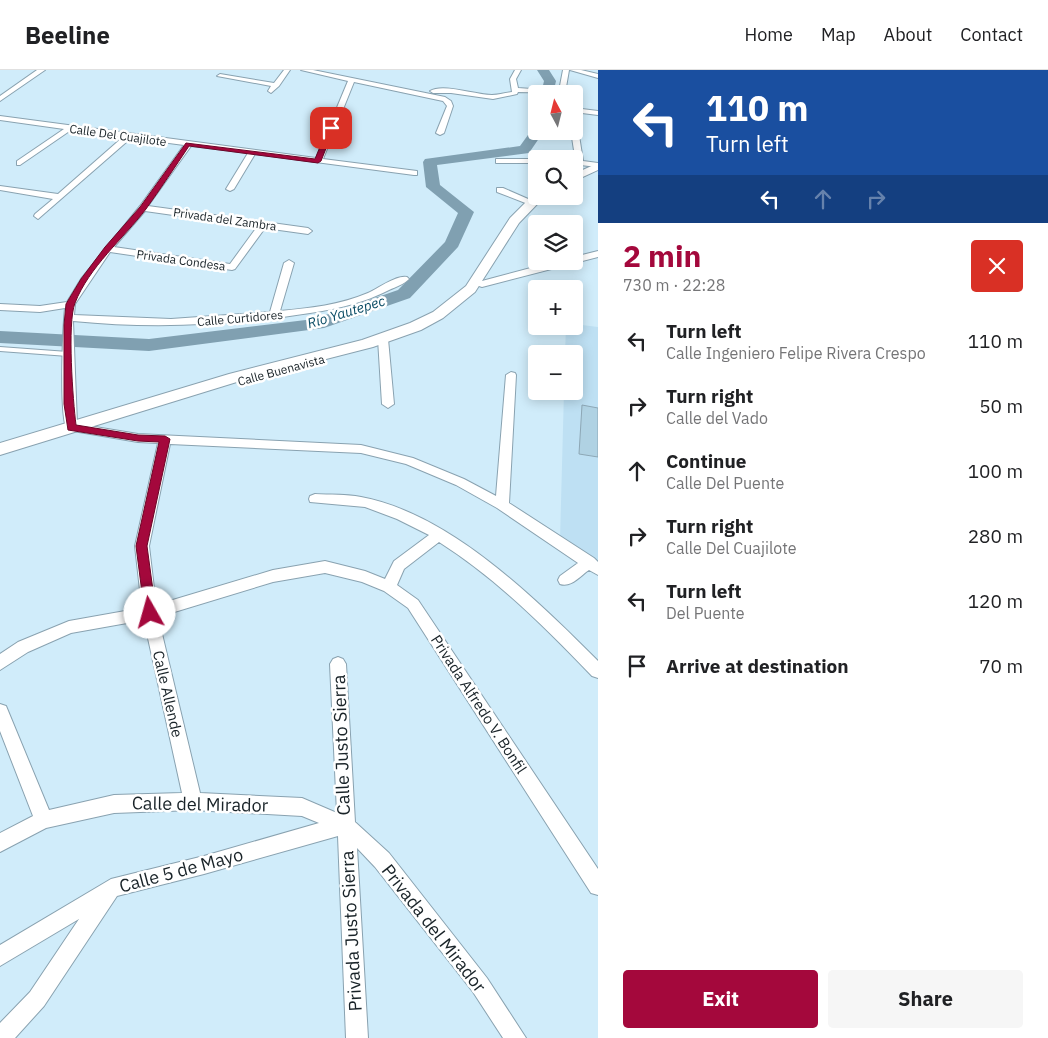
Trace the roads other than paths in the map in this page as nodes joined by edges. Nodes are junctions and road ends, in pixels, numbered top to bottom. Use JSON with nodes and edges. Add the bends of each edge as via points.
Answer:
{"nodes":[{"id":1,"x":42,"y":70,"type":"edge"},
{"id":2,"x":287,"y":70,"type":"edge"},
{"id":3,"x":304,"y":70,"type":"edge"},
{"id":4,"x":518,"y":70,"type":"edge"},
{"id":5,"x":566,"y":70,"type":"edge"},
{"id":6,"x":573,"y":70,"type":"edge"},
{"id":7,"x":220,"y":76,"type":"dead end"},
{"id":8,"x":598,"y":76,"type":"edge"},
{"id":9,"x":352,"y":80,"type":"junction"},
{"id":10,"x":277,"y":85,"type":"junction"},
{"id":11,"x":562,"y":85,"type":"edge"},
{"id":12,"x":516,"y":90,"type":"junction"},
{"id":13,"x":528,"y":91,"type":"edge"},
{"id":14,"x":271,"y":92,"type":"dead end"},
{"id":15,"x":426,"y":96,"type":"junction"},
{"id":16,"x":0,"y":99,"type":"edge"},
{"id":17,"x":583,"y":111,"type":"edge"},
{"id":18,"x":598,"y":113,"type":"edge"},
{"id":19,"x":0,"y":118,"type":"edge"},
{"id":20,"x":68,"y":128,"type":"junction"},
{"id":21,"x":440,"y":133,"type":"dead end"},
{"id":22,"x":128,"y":136,"type":"junction"},
{"id":23,"x":188,"y":144,"type":"junction"},
{"id":24,"x":252,"y":152,"type":"junction"},
{"id":25,"x":318,"y":161,"type":"junction"},
{"id":26,"x":499,"y":161,"type":"dead end"},
{"id":27,"x":528,"y":161,"type":"edge"},
{"id":28,"x":20,"y":163,"type":"dead end"},
{"id":29,"x":583,"y":163,"type":"edge"},
{"id":30,"x":598,"y":165,"type":"edge"},
{"id":31,"x":598,"y":171,"type":"edge"},
{"id":32,"x":583,"y":173,"type":"edge"},
{"id":33,"x":414,"y":174,"type":"dead end"},
{"id":34,"x":583,"y":178,"type":"edge"},
{"id":35,"x":0,"y":188,"type":"edge"},
{"id":36,"x":230,"y":189,"type":"dead end"},
{"id":37,"x":500,"y":190,"type":"dead end"},
{"id":38,"x":528,"y":195,"type":"edge"},
{"id":39,"x":59,"y":197,"type":"junction"},
{"id":40,"x":534,"y":205,"type":"edge"},
{"id":41,"x":143,"y":208,"type":"junction"},
{"id":42,"x":38,"y":216,"type":"dead end"},
{"id":43,"x":263,"y":225,"type":"junction"},
{"id":44,"x":308,"y":231,"type":"dead end"},
{"id":45,"x":108,"y":249,"type":"junction"},
{"id":46,"x":598,"y":254,"type":"edge"},
{"id":47,"x":583,"y":258,"type":"edge"},
{"id":48,"x":290,"y":263,"type":"dead end"},
{"id":49,"x":533,"y":270,"type":"edge"},
{"id":50,"x":404,"y":278,"type":"dead end"},
{"id":51,"x":478,"y":284,"type":"junction"},
{"id":52,"x":70,"y":304,"type":"junction"},
{"id":53,"x":0,"y":307,"type":"edge"},
{"id":54,"x":14,"y":309,"type":"junction"},
{"id":55,"x":274,"y":315,"type":"junction"},
{"id":56,"x":0,"y":317,"type":"edge"},
{"id":57,"x":68,"y":322,"type":"junction"},
{"id":58,"x":384,"y":341,"type":"junction"},
{"id":59,"x":0,"y":349,"type":"edge"},
{"id":60,"x":68,"y":349,"type":"junction"},
{"id":61,"x":510,"y":376,"type":"dead end"},
{"id":62,"x":388,"y":404,"type":"dead end"},
{"id":63,"x":71,"y":427,"type":"junction"},
{"id":64,"x":165,"y":439,"type":"junction"},
{"id":65,"x":0,"y":449,"type":"edge"},
{"id":66,"x":315,"y":499,"type":"dead end"},
{"id":67,"x":502,"y":505,"type":"junction"},
{"id":68,"x":440,"y":534,"type":"junction"},
{"id":69,"x":593,"y":565,"type":"edge"},
{"id":70,"x":566,"y":580,"type":"dead end"},
{"id":71,"x":389,"y":587,"type":"junction"},
{"id":72,"x":150,"y":613,"type":"junction"},
{"id":73,"x":0,"y":663,"type":"edge"},
{"id":74,"x":338,"y":664,"type":"dead end"},
{"id":75,"x":598,"y":671,"type":"edge"},
{"id":76,"x":0,"y":711,"type":"edge"},
{"id":77,"x":193,"y":801,"type":"junction"},
{"id":78,"x":44,"y":820,"type":"junction"},
{"id":79,"x":344,"y":825,"type":"junction"},
{"id":80,"x":0,"y":843,"type":"edge"},
{"id":81,"x":598,"y":886,"type":"edge"},
{"id":82,"x":111,"y":888,"type":"junction"},
{"id":83,"x":0,"y":956,"type":"edge"},
{"id":84,"x":0,"y":1038,"type":"edge"},
{"id":85,"x":357,"y":1038,"type":"edge"},
{"id":86,"x":515,"y":1038,"type":"edge"}],
"edges":[{"from":1,"to":16,"type":"street"},
{"from":2,"to":10,"type":"street"},
{"from":3,"to":9,"type":"street"},
{"from":4,"to":12,"type":"street","via":[[513,79]]},
{"from":5,"to":11,"type":"street"},
{"from":6,"to":8,"type":"street"},
{"from":7,"to":10,"type":"street"},
{"from":9,"to":15,"type":"street"},
{"from":9,"to":25,"type":"street"},
{"from":10,"to":14,"type":"street"},
{"from":12,"to":13,"type":"street"},
{"from":12,"to":15,"type":"street","via":[[515,93],[493,96],[433,90]]},
{"from":15,"to":21,"type":"street","via":[[449,102]]},
{"from":17,"to":18,"type":"street"},
{"from":19,"to":20,"type":"street","name":"Calle Del Cuajilote"},
{"from":20,"to":22,"type":"street","name":"Calle Del Cuajilote"},
{"from":20,"to":28,"type":"street"},
{"from":22,"to":23,"type":"street","name":"Calle Del Cuajilote"},
{"from":22,"to":39,"type":"street"},
{"from":23,"to":24,"type":"street","name":"Calle Del Cuajilote"},
{"from":23,"to":41,"type":"street"},
{"from":24,"to":25,"type":"street","name":"Calle Del Cuajilote"},
{"from":24,"to":36,"type":"street"},
{"from":25,"to":33,"type":"street","name":"Calle Del Cuajilote"},
{"from":26,"to":27,"type":"street"},
{"from":29,"to":30,"type":"street"},
{"from":30,"to":32,"type":"main road"},
{"from":31,"to":34,"type":"main road"},
{"from":35,"to":39,"type":"street"},
{"from":37,"to":38,"type":"street"},
{"from":39,"to":42,"type":"street"},
{"from":40,"to":51,"type":"main road","name":"Calle Buenavista","via":[[518,218]]},
{"from":41,"to":43,"type":"street","name":"Privada del Zambra"},
{"from":41,"to":45,"type":"street"},
{"from":43,"to":44,"type":"street","name":"Privada del Zambra"},
{"from":43,"to":45,"type":"street","name":"Privada Condesa","via":[[232,268]]},
{"from":45,"to":52,"type":"street"},
{"from":46,"to":47,"type":"street"},
{"from":48,"to":55,"type":"street"},
{"from":49,"to":51,"type":"street"},
{"from":50,"to":55,"type":"street","name":"Calle Curtidores","via":[[366,297],[315,311]]},
{"from":51,"to":58,"type":"main road","name":"Calle Buenavista","via":[[456,309]]},
{"from":52,"to":54,"type":"street"},
{"from":52,"to":57,"type":"street"},
{"from":53,"to":54,"type":"street"},
{"from":54,"to":56,"type":"street","via":[[10,316]]},
{"from":55,"to":57,"type":"street","name":"Calle Curtidores","via":[[192,323]]},
{"from":57,"to":60,"type":"street"},
{"from":58,"to":62,"type":"street"},
{"from":58,"to":63,"type":"main road","name":"Calle Buenavista","via":[[179,398],[137,406]]},
{"from":59,"to":60,"type":"lane"},
{"from":60,"to":63,"type":"street"},
{"from":61,"to":67,"type":"street"},
{"from":63,"to":64,"type":"street"},
{"from":63,"to":65,"type":"main road","name":"Calle Buenavista"},
{"from":64,"to":67,"type":"street","via":[[362,449],[409,460]]},
{"from":64,"to":72,"type":"street","name":"Calle Allende","via":[[142,546]]},
{"from":66,"to":68,"type":"street","via":[[366,502]]},
{"from":67,"to":69,"type":"street"},
{"from":68,"to":71,"type":"street","via":[[399,565]]},
{"from":68,"to":75,"type":"street","via":[[506,583]]},
{"from":69,"to":70,"type":"street"},
{"from":71,"to":72,"type":"street","name":"Privada Alfredo V. Bonfil","via":[[365,576],[325,567],[273,576]]},
{"from":71,"to":81,"type":"street","name":"Privada Alfredo V. Bonfil","via":[[413,604]]},
{"from":72,"to":73,"type":"street","via":[[69,627],[23,647]]},
{"from":72,"to":77,"type":"street","name":"Calle Allende"},
{"from":74,"to":79,"type":"street","name":"Calle Justo Sierra"},
{"from":76,"to":78,"type":"street"},
{"from":77,"to":78,"type":"street","name":"Calle del Mirador","via":[[114,804]]},
{"from":77,"to":79,"type":"street","name":"Calle del Mirador","via":[[302,807]]},
{"from":78,"to":80,"type":"street","name":"Calle del Mirador"},
{"from":79,"to":82,"type":"street","name":"Calle 5 de Mayo"},
{"from":79,"to":85,"type":"street","name":"Privada Justo Sierra"},
{"from":79,"to":86,"type":"street","name":"Privada del Mirador","via":[[382,860],[480,986]]},
{"from":82,"to":83,"type":"street"},
{"from":82,"to":84,"type":"street","name":"Calle 5 de Mayo","via":[[37,999]]}]}
